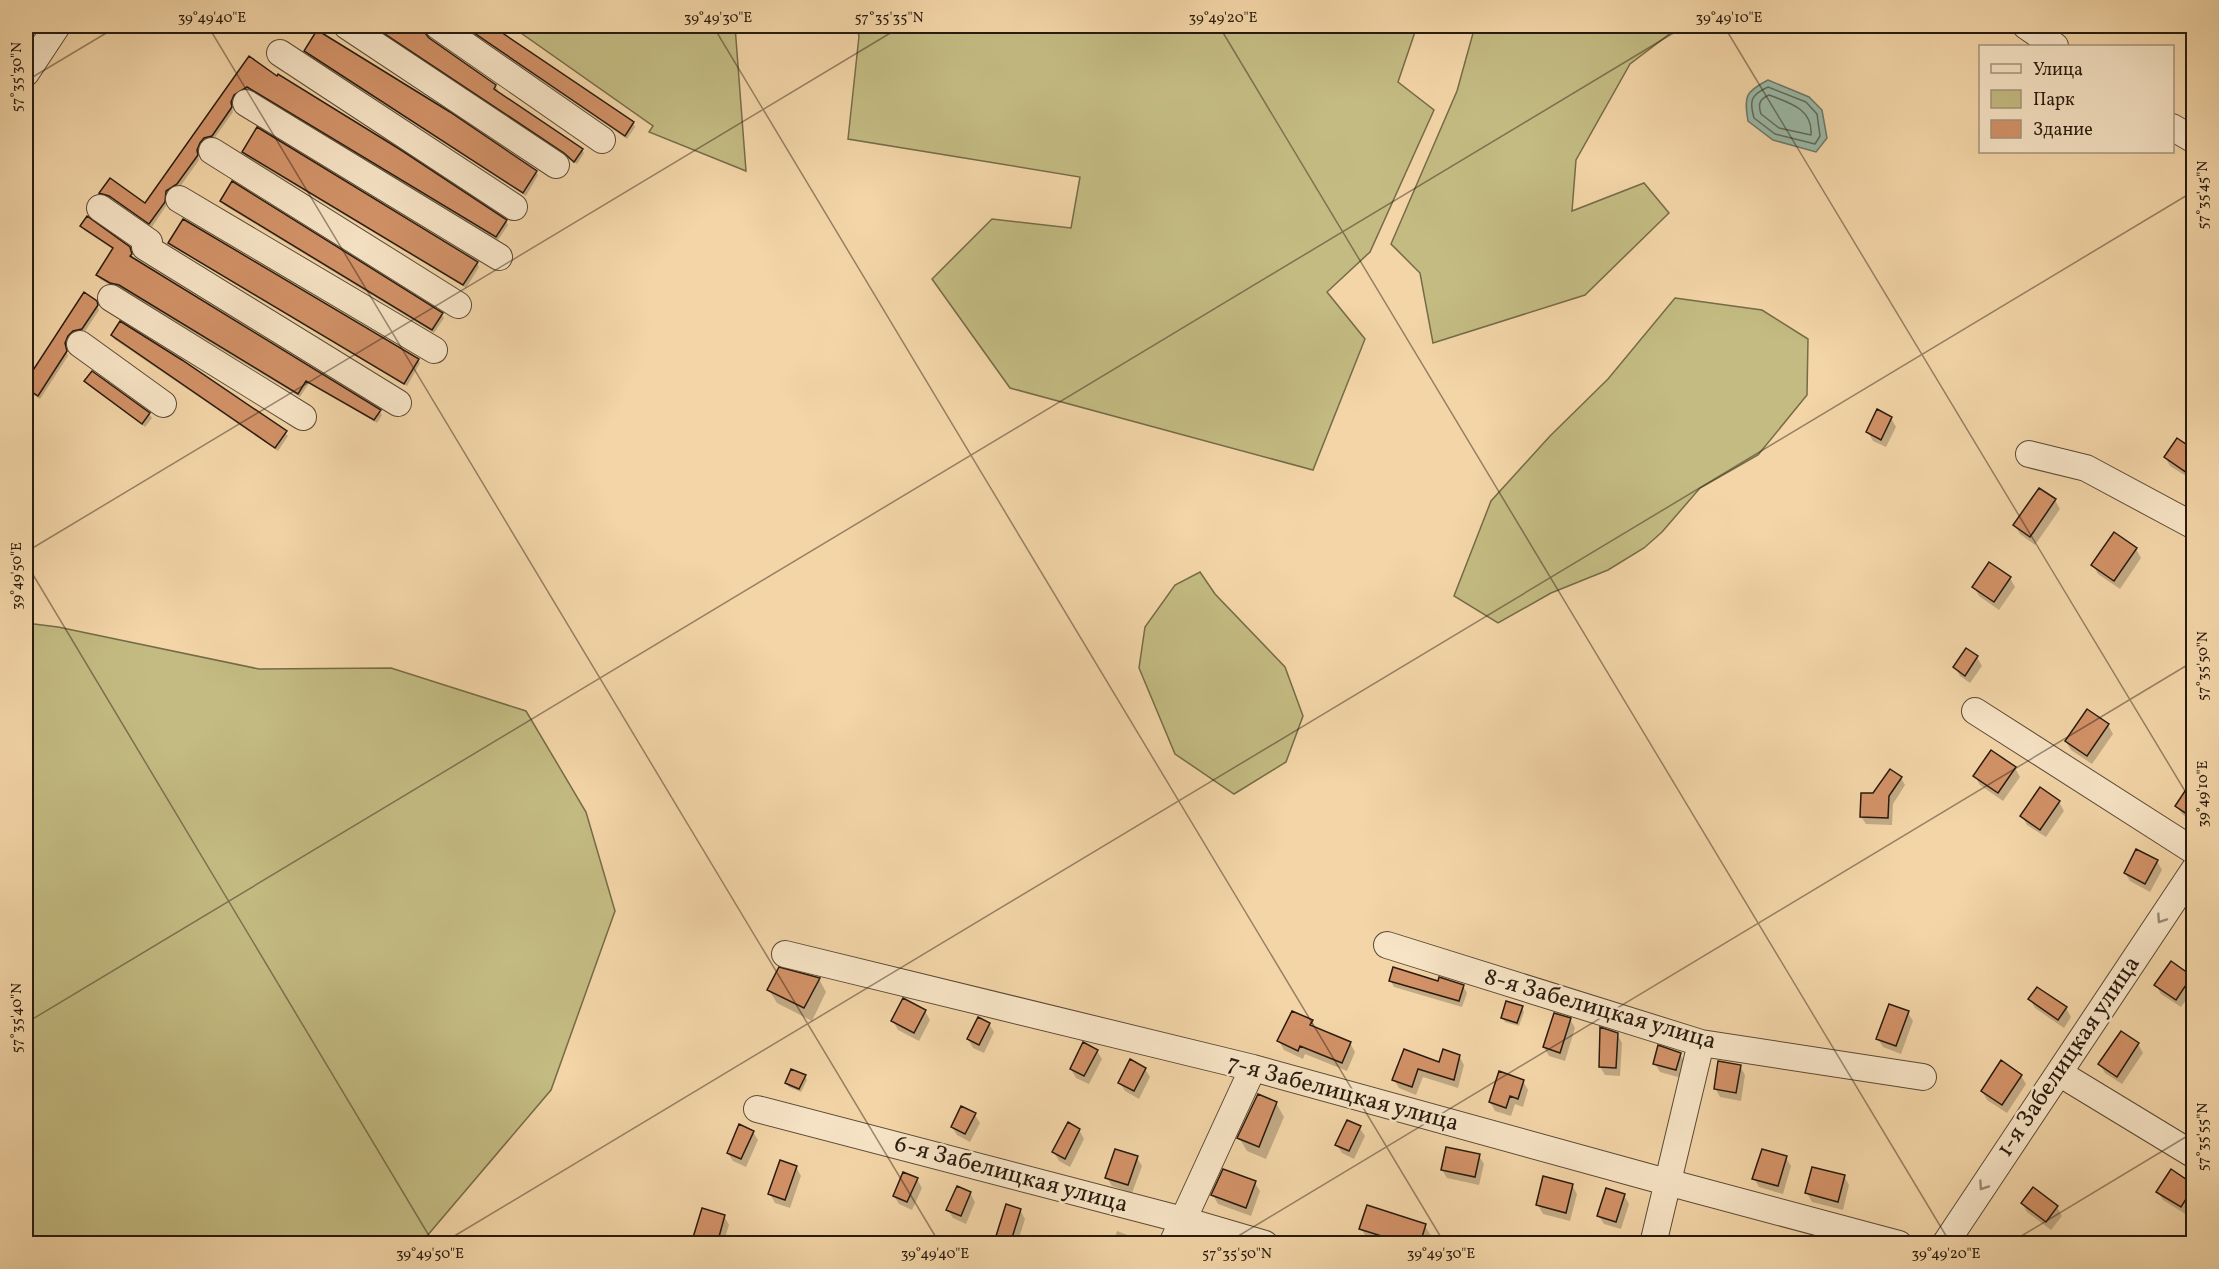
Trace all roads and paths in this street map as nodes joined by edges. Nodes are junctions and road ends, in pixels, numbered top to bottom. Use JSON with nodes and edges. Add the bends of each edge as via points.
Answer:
{"nodes":[{"id":1,"x":57,"y":26,"type":"edge"},
{"id":2,"x":347,"y":26,"type":"edge"},
{"id":3,"x":438,"y":26,"type":"edge"},
{"id":4,"x":2025,"y":26,"type":"edge"},
{"id":5,"x":2054,"y":45,"type":"edge"},
{"id":6,"x":280,"y":53,"type":"dead end"},
{"id":7,"x":26,"y":73,"type":"edge"},
{"id":8,"x":246,"y":103,"type":"dead end"},
{"id":9,"x":2174,"y":128,"type":"edge"},
{"id":10,"x":602,"y":140,"type":"dead end"},
{"id":11,"x":2193,"y":140,"type":"edge"},
{"id":12,"x":212,"y":151,"type":"dead end"},
{"id":13,"x":556,"y":165,"type":"dead end"},
{"id":14,"x":179,"y":199,"type":"dead end"},
{"id":15,"x":514,"y":207,"type":"dead end"},
{"id":16,"x":100,"y":208,"type":"dead end"},
{"id":17,"x":499,"y":257,"type":"dead end"},
{"id":18,"x":111,"y":298,"type":"dead end"},
{"id":19,"x":458,"y":305,"type":"dead end"},
{"id":20,"x":80,"y":344,"type":"dead end"},
{"id":21,"x":434,"y":350,"type":"dead end"},
{"id":22,"x":398,"y":403,"type":"dead end"},
{"id":23,"x":163,"y":404,"type":"dead end"},
{"id":24,"x":303,"y":417,"type":"dead end"},
{"id":25,"x":2029,"y":454,"type":"dead end"},
{"id":26,"x":2193,"y":526,"type":"edge"},
{"id":27,"x":1975,"y":711,"type":"dead end"},
{"id":28,"x":2193,"y":851,"type":"edge"},
{"id":29,"x":2193,"y":870,"type":"edge"},
{"id":30,"x":1387,"y":945,"type":"dead end"},
{"id":31,"x":785,"y":954,"type":"dead end"},
{"id":32,"x":1701,"y":1043,"type":"junction"},
{"id":33,"x":1252,"y":1068,"type":"junction"},
{"id":34,"x":2059,"y":1073,"type":"junction"},
{"id":35,"x":1923,"y":1077,"type":"dead end"},
{"id":36,"x":757,"y":1109,"type":"dead end"},
{"id":37,"x":2193,"y":1155,"type":"edge"},
{"id":38,"x":1668,"y":1183,"type":"junction"},
{"id":39,"x":1183,"y":1220,"type":"junction"},
{"id":40,"x":1172,"y":1244,"type":"edge"},
{"id":41,"x":1265,"y":1244,"type":"edge"},
{"id":42,"x":1653,"y":1244,"type":"edge"},
{"id":43,"x":1899,"y":1244,"type":"edge"},
{"id":44,"x":1945,"y":1244,"type":"edge"}],
"edges":[{"from":1,"to":7,"type":"street"},
{"from":2,"to":13,"type":"street"},
{"from":3,"to":10,"type":"street"},
{"from":4,"to":5,"type":"street"},
{"from":6,"to":15,"type":"street"},
{"from":8,"to":17,"type":"street"},
{"from":9,"to":11,"type":"street"},
{"from":12,"to":19,"type":"street"},
{"from":14,"to":21,"type":"street"},
{"from":16,"to":22,"type":"street","via":[[147,245]]},
{"from":18,"to":24,"type":"street"},
{"from":20,"to":23,"type":"street"},
{"from":25,"to":26,"type":"street","via":[[2086,468]]},
{"from":27,"to":28,"type":"street"},
{"from":29,"to":34,"type":"street","name":"1-я Забелицкая улица","one_way":true},
{"from":30,"to":32,"type":"street","name":"8-я Забелицкая улица"},
{"from":31,"to":33,"type":"street","name":"7-я Забелицкая улица"},
{"from":32,"to":35,"type":"street","name":"8-я Забелицкая улица"},
{"from":32,"to":38,"type":"street"},
{"from":33,"to":38,"type":"street","name":"7-я Забелицкая улица"},
{"from":33,"to":39,"type":"street"},
{"from":34,"to":37,"type":"street"},
{"from":34,"to":44,"type":"street","name":"1-я Забелицкая улица","one_way":true},
{"from":36,"to":39,"type":"street","name":"6-я Забелицкая улица"},
{"from":38,"to":42,"type":"street"},
{"from":38,"to":43,"type":"street","name":"7-я Забелицкая улица"},
{"from":39,"to":40,"type":"street"},
{"from":39,"to":41,"type":"street","name":"6-я Забелицкая улица"}]}
